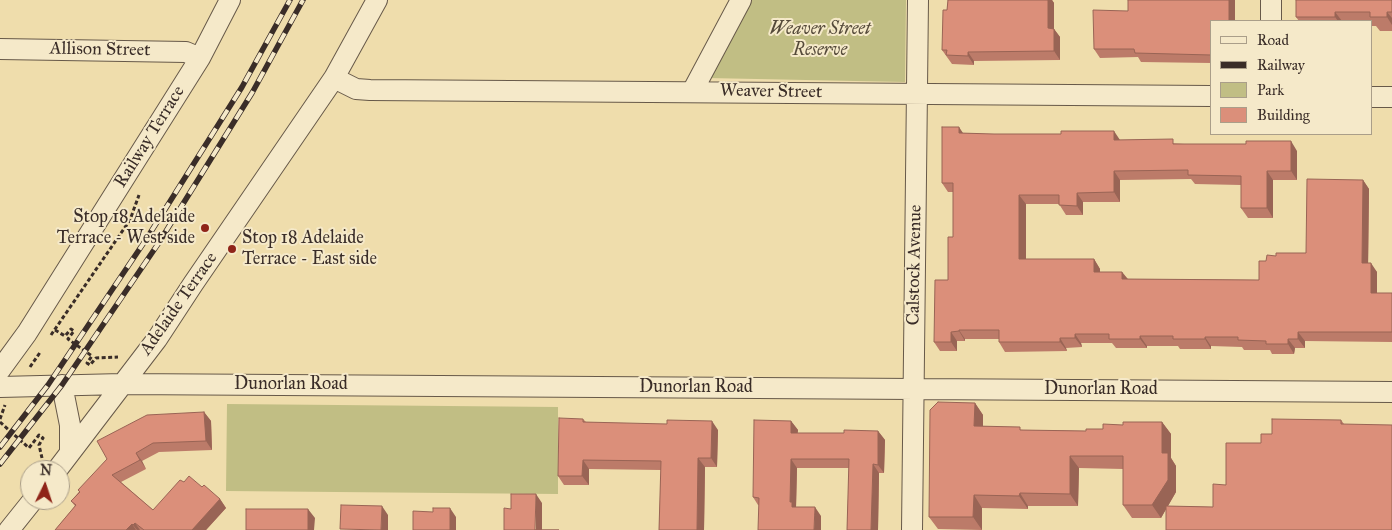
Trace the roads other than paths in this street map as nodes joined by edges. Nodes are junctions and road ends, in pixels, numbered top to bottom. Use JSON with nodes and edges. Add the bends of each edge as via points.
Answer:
{"nodes":[{"id":1,"x":377,"y":0,"type":"edge"},
{"id":2,"x":741,"y":0,"type":"edge"},
{"id":3,"x":918,"y":0,"type":"edge"},
{"id":4,"x":1271,"y":0,"type":"edge"},
{"id":5,"x":225,"y":2,"type":"edge"},
{"id":6,"x":1271,"y":20,"type":"edge"},
{"id":7,"x":0,"y":49,"type":"edge"},
{"id":8,"x":200,"y":58,"type":"junction"},
{"id":9,"x":334,"y":78,"type":"junction"},
{"id":10,"x":692,"y":92,"type":"junction"},
{"id":11,"x":917,"y":94,"type":"junction"},
{"id":12,"x":1210,"y":96,"type":"edge"},
{"id":13,"x":1372,"y":97,"type":"edge"},
{"id":14,"x":1392,"y":97,"type":"edge"},
{"id":15,"x":0,"y":370,"type":"edge"},
{"id":16,"x":122,"y":384,"type":"junction"},
{"id":17,"x":62,"y":385,"type":"junction"},
{"id":18,"x":913,"y":389,"type":"junction"},
{"id":19,"x":1392,"y":392,"type":"edge"},
{"id":20,"x":3,"y":395,"type":"edge"},
{"id":21,"x":70,"y":452,"type":"junction"},
{"id":22,"x":60,"y":460,"type":"edge"},
{"id":23,"x":25,"y":510,"type":"edge"},
{"id":24,"x":9,"y":530,"type":"edge"},
{"id":25,"x":912,"y":530,"type":"edge"}],
"edges":[{"from":1,"to":9,"type":"street","name":"Adelaide Terrace"},
{"from":2,"to":10,"type":"street"},
{"from":3,"to":11,"type":"street","name":"Calstock Avenue"},
{"from":4,"to":6,"type":"street"},
{"from":5,"to":8,"type":"street","name":"Railway Terrace"},
{"from":7,"to":8,"type":"street","name":"Allison Street","via":[[186,52]]},
{"from":8,"to":15,"type":"street","name":"Railway Terrace","via":[[27,333]]},
{"from":9,"to":10,"type":"street","name":"Weaver Street","via":[[356,89],[370,90]]},
{"from":9,"to":16,"type":"street","name":"Adelaide Terrace","via":[[157,339]]},
{"from":10,"to":11,"type":"street","name":"Weaver Street"},
{"from":11,"to":12,"type":"street","name":"Weaver Street"},
{"from":11,"to":18,"type":"street","name":"Calstock Avenue"},
{"from":13,"to":14,"type":"street"},
{"from":16,"to":17,"type":"street","name":"Dunorlan Road"},
{"from":16,"to":18,"type":"street","name":"Dunorlan Road"},
{"from":16,"to":21,"type":"street","name":"Adelaide Terrace"},
{"from":17,"to":20,"type":"street","name":"Dunorlan Road"},
{"from":17,"to":21,"type":"street","via":[[70,425]]},
{"from":18,"to":19,"type":"street","name":"Dunorlan Road"},
{"from":18,"to":25,"type":"street","name":"Calstock Avenue"},
{"from":21,"to":22,"type":"street","name":"Adelaide Terrace"},
{"from":23,"to":24,"type":"street"}]}
